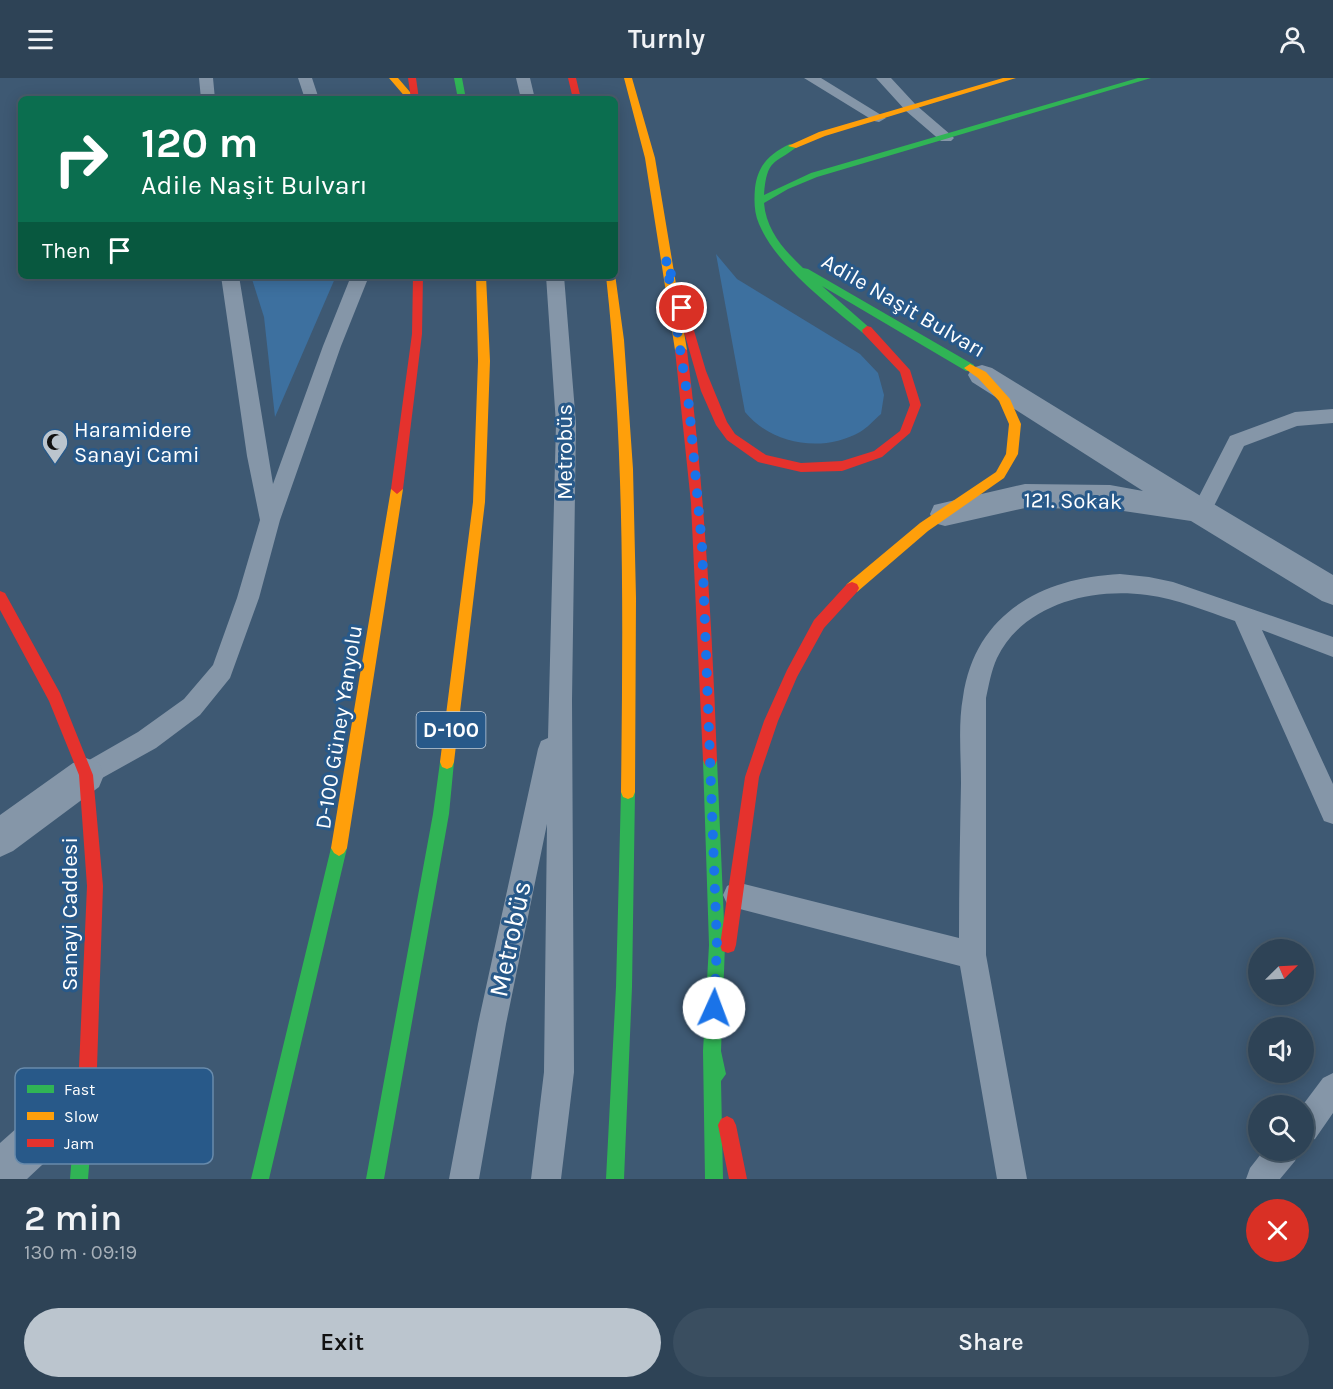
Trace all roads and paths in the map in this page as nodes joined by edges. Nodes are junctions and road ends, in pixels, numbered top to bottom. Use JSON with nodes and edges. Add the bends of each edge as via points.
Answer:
{"nodes":[{"id":1,"x":206,"y":78,"type":"edge"},
{"id":2,"x":304,"y":78,"type":"edge"},
{"id":3,"x":393,"y":78,"type":"edge"},
{"id":4,"x":412,"y":78,"type":"edge"},
{"id":5,"x":458,"y":78,"type":"edge"},
{"id":6,"x":523,"y":78,"type":"edge"},
{"id":7,"x":572,"y":78,"type":"edge"},
{"id":8,"x":627,"y":78,"type":"edge"},
{"id":9,"x":811,"y":78,"type":"edge"},
{"id":10,"x":883,"y":78,"type":"edge"},
{"id":11,"x":1012,"y":78,"type":"edge"},
{"id":12,"x":1147,"y":78,"type":"edge"},
{"id":13,"x":208,"y":96,"type":"edge"},
{"id":14,"x":311,"y":96,"type":"edge"},
{"id":15,"x":411,"y":96,"type":"edge"},
{"id":16,"x":414,"y":96,"type":"edge"},
{"id":17,"x":461,"y":96,"type":"edge"},
{"id":18,"x":527,"y":96,"type":"edge"},
{"id":19,"x":576,"y":96,"type":"edge"},
{"id":20,"x":911,"y":108,"type":"junction"},
{"id":21,"x":879,"y":118,"type":"junction"},
{"id":22,"x":946,"y":138,"type":"junction"},
{"id":23,"x":759,"y":202,"type":"junction"},
{"id":24,"x":666,"y":259,"type":"junction"},
{"id":25,"x":804,"y":271,"type":"junction"},
{"id":26,"x":230,"y":279,"type":"edge"},
{"id":27,"x":359,"y":279,"type":"edge"},
{"id":28,"x":418,"y":279,"type":"edge"},
{"id":29,"x":481,"y":279,"type":"edge"},
{"id":30,"x":555,"y":279,"type":"edge"},
{"id":31,"x":611,"y":279,"type":"edge"},
{"id":32,"x":982,"y":375,"type":"junction"},
{"id":33,"x":1333,"y":416,"type":"edge"},
{"id":34,"x":1201,"y":512,"type":"junction"},
{"id":35,"x":945,"y":514,"type":"junction"},
{"id":36,"x":270,"y":520,"type":"junction"},
{"id":37,"x":1333,"y":591,"type":"edge"},
{"id":38,"x":0,"y":597,"type":"edge"},
{"id":39,"x":1243,"y":614,"type":"junction"},
{"id":40,"x":1333,"y":647,"type":"edge"},
{"id":41,"x":560,"y":700,"type":"junction"},
{"id":42,"x":86,"y":775,"type":"junction"},
{"id":43,"x":1333,"y":812,"type":"edge"},
{"id":44,"x":0,"y":838,"type":"edge"},
{"id":45,"x":736,"y":895,"type":"junction"},
{"id":46,"x":972,"y":955,"type":"junction"},
{"id":47,"x":712,"y":1051,"type":"junction"},
{"id":48,"x":88,"y":1068,"type":"edge"},
{"id":49,"x":1333,"y":1088,"type":"edge"},
{"id":50,"x":1314,"y":1114,"type":"edge"},
{"id":51,"x":15,"y":1159,"type":"edge"},
{"id":52,"x":1275,"y":1161,"type":"edge"},
{"id":53,"x":81,"y":1164,"type":"edge"},
{"id":54,"x":0,"y":1173,"type":"edge"},
{"id":55,"x":80,"y":1179,"type":"edge"},
{"id":56,"x":260,"y":1179,"type":"edge"},
{"id":57,"x":375,"y":1179,"type":"edge"},
{"id":58,"x":464,"y":1179,"type":"edge"},
{"id":59,"x":546,"y":1179,"type":"edge"},
{"id":60,"x":615,"y":1179,"type":"edge"},
{"id":61,"x":714,"y":1179,"type":"edge"},
{"id":62,"x":738,"y":1179,"type":"edge"},
{"id":63,"x":1012,"y":1179,"type":"edge"},
{"id":64,"x":1261,"y":1179,"type":"edge"}],
"edges":[{"from":1,"to":13,"type":"lane"},
{"from":2,"to":14,"type":"lane"},
{"from":3,"to":15,"type":"main road"},
{"from":4,"to":16,"type":"main road"},
{"from":5,"to":17,"type":"main road"},
{"from":6,"to":18,"type":"lane"},
{"from":7,"to":19,"type":"main road"},
{"from":8,"to":24,"type":"main road","via":[[650,158]]},
{"from":9,"to":21,"type":"lane"},
{"from":10,"to":20,"type":"lane"},
{"from":11,"to":20,"type":"main road","name":"Adile Naşit Bulvarı"},
{"from":12,"to":22,"type":"main road"},
{"from":20,"to":21,"type":"main road","name":"Adile Naşit Bulvarı"},
{"from":20,"to":22,"type":"lane"},
{"from":21,"to":23,"type":"main road","name":"Adile Naşit Bulvarı","via":[[822,134],[775,154],[762,170]]},
{"from":22,"to":23,"type":"main road","via":[[814,175]]},
{"from":23,"to":25,"type":"main road","name":"Adile Naşit Bulvarı","via":[[764,225]]},
{"from":24,"to":25,"type":"main road","name":"Adile Naşit Bulvarı","via":[[716,417],[746,451],[797,468],[859,462],[887,452],[904,436],[913,417],[916,396],[909,374],[887,346],[844,312]]},
{"from":24,"to":47,"type":"main road","via":[[689,406],[702,546],[717,945]]},
{"from":25,"to":32,"type":"main road","name":"Adile Naşit Bulvarı"},
{"from":26,"to":36,"type":"lane"},
{"from":27,"to":36,"type":"lane"},
{"from":28,"to":56,"type":"main road","name":"D-100 Güney Yanyolu","via":[[417,334],[392,533],[335,869]]},
{"from":29,"to":57,"type":"main road","number":"D-100","via":[[484,361],[479,502],[441,814]]},
{"from":30,"to":41,"type":"lane","name":"Metrobüs","via":[[566,424]]},
{"from":31,"to":60,"type":"main road","via":[[626,430],[629,545],[628,834]]},
{"from":32,"to":34,"type":"street","name":"121. Sokak"},
{"from":32,"to":35,"type":"main road","name":"Adile Naşit Bulvarı","via":[[1004,399],[1015,424],[1012,454],[1000,476]]},
{"from":33,"to":34,"type":"lane","via":[[1295,419],[1237,441]]},
{"from":34,"to":35,"type":"street","name":"121. Sokak","via":[[1110,497],[1025,496]]},
{"from":34,"to":37,"type":"street","name":"121. Sokak"},
{"from":35,"to":45,"type":"main road","name":"Adile Naşit Bulvarı","via":[[856,583],[819,624],[771,721],[752,777]]},
{"from":36,"to":42,"type":"lane","via":[[222,671],[192,707],[147,740]]},
{"from":38,"to":42,"type":"main road","name":"Sanayi Caddesi","via":[[55,698]]},
{"from":39,"to":40,"type":"lane"},
{"from":39,"to":43,"type":"lane"},
{"from":39,"to":46,"type":"lane","via":[[1142,585],[1111,584],[1081,587],[1054,596],[1029,608],[1008,625],[980,670],[974,698]]},
{"from":41,"to":58,"type":"lane","name":"Metrobüs","via":[[492,1024]]},
{"from":41,"to":59,"type":"lane","name":"Metrobüs","via":[[559,1072]]},
{"from":42,"to":44,"type":"street"},
{"from":42,"to":48,"type":"main road","name":"Sanayi Caddesi","via":[[95,886]]},
{"from":45,"to":46,"type":"lane"},
{"from":45,"to":47,"type":"main road","name":"Adile Naşit Bulvarı"},
{"from":46,"to":63,"type":"lane"},
{"from":47,"to":61,"type":"main road"},
{"from":47,"to":62,"type":"main road"},
{"from":49,"to":50,"type":"lane"},
{"from":51,"to":54,"type":"street"},
{"from":52,"to":64,"type":"lane"},
{"from":53,"to":55,"type":"main road","name":"Sanayi Caddesi"}]}
